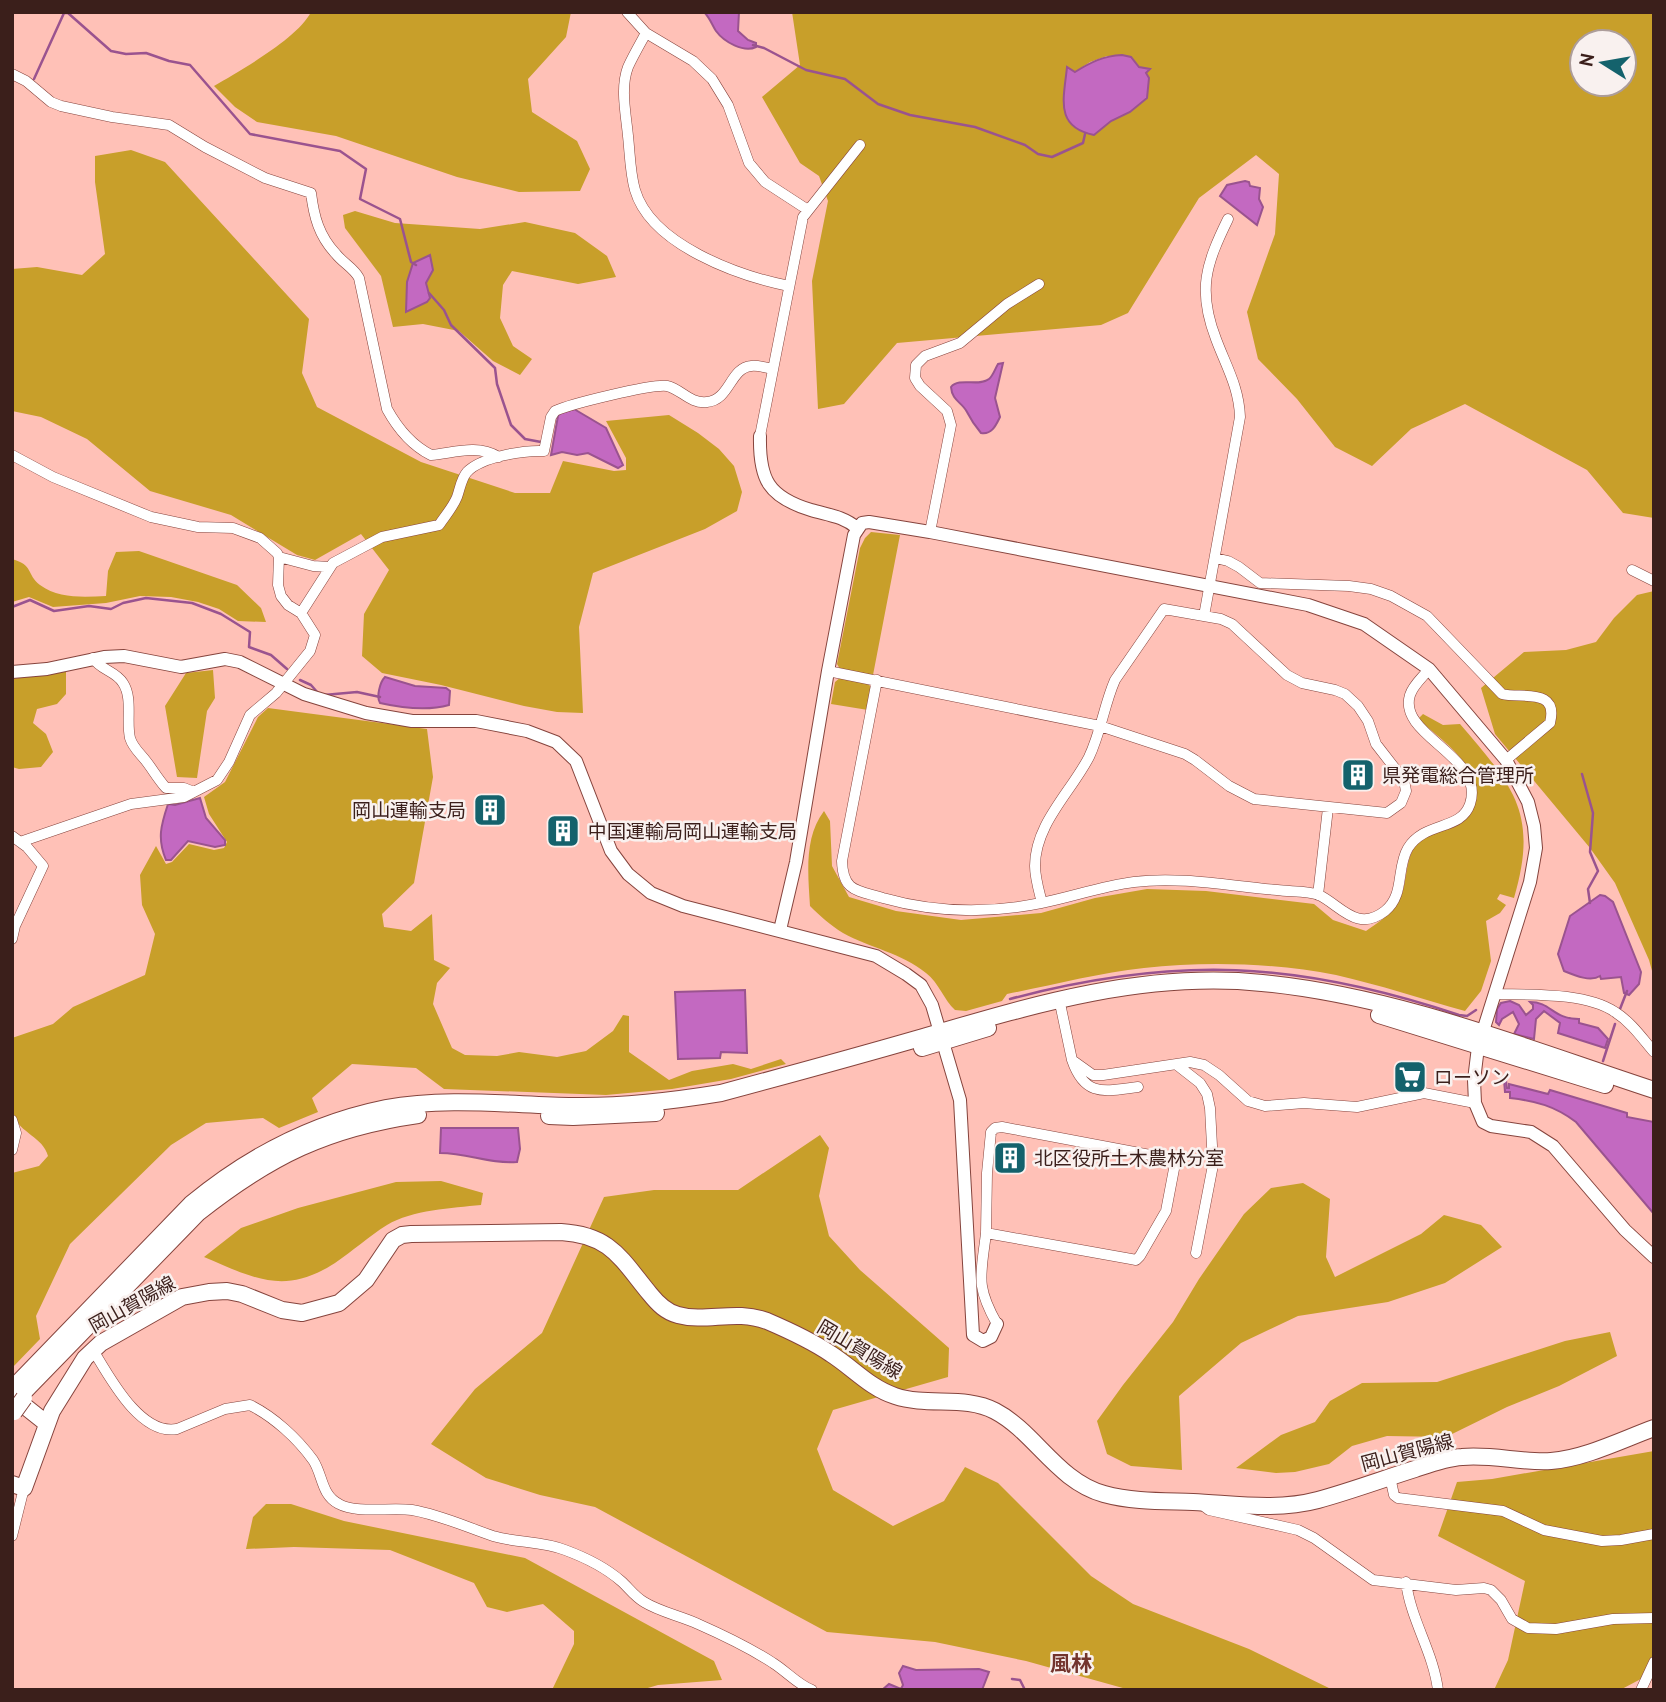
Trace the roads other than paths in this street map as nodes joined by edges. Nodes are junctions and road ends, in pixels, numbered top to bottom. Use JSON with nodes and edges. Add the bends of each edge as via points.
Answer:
{"nodes":[{"id":1,"x":627,"y":12,"type":"edge"},
{"id":2,"x":646,"y":33,"type":"junction"},
{"id":3,"x":12,"y":74,"type":"edge"},
{"id":4,"x":860,"y":145,"type":"dead end"},
{"id":5,"x":808,"y":210,"type":"junction"},
{"id":6,"x":1228,"y":219,"type":"dead end"},
{"id":7,"x":1039,"y":284,"type":"dead end"},
{"id":8,"x":789,"y":286,"type":"junction"},
{"id":9,"x":773,"y":369,"type":"junction"},
{"id":10,"x":760,"y":436,"type":"joint"},
{"id":11,"x":12,"y":455,"type":"edge"},
{"id":12,"x":499,"y":457,"type":"junction"},
{"id":13,"x":857,"y":528,"type":"junction"},
{"id":14,"x":930,"y":532,"type":"junction"},
{"id":15,"x":279,"y":557,"type":"junction"},
{"id":16,"x":1214,"y":558,"type":"junction"},
{"id":17,"x":328,"y":567,"type":"junction"},
{"id":18,"x":1632,"y":570,"type":"dead end"},
{"id":19,"x":1654,"y":581,"type":"edge"},
{"id":20,"x":1209,"y":587,"type":"junction"},
{"id":21,"x":301,"y":613,"type":"junction"},
{"id":22,"x":1203,"y":616,"type":"junction"},
{"id":23,"x":93,"y":659,"type":"junction"},
{"id":24,"x":1429,"y":669,"type":"junction"},
{"id":25,"x":828,"y":671,"type":"junction"},
{"id":26,"x":12,"y":672,"type":"edge"},
{"id":27,"x":877,"y":680,"type":"junction"},
{"id":28,"x":282,"y":685,"type":"junction"},
{"id":29,"x":1100,"y":726,"type":"junction"},
{"id":30,"x":1506,"y":760,"type":"junction"},
{"id":31,"x":194,"y":792,"type":"junction"},
{"id":32,"x":1328,"y":808,"type":"junction"},
{"id":33,"x":16,"y":839,"type":"edge"},
{"id":34,"x":1318,"y":895,"type":"junction"},
{"id":35,"x":1042,"y":903,"type":"junction"},
{"id":36,"x":780,"y":930,"type":"junction"},
{"id":37,"x":12,"y":939,"type":"edge"},
{"id":38,"x":1495,"y":994,"type":"junction"},
{"id":39,"x":1061,"y":1008,"type":"junction"},
{"id":40,"x":942,"y":1037,"type":"junction"},
{"id":41,"x":1480,"y":1040,"type":"junction"},
{"id":42,"x":1654,"y":1052,"type":"edge"},
{"id":43,"x":1072,"y":1060,"type":"junction"},
{"id":44,"x":1177,"y":1065,"type":"junction"},
{"id":45,"x":1138,"y":1087,"type":"dead end"},
{"id":46,"x":1654,"y":1090,"type":"edge"},
{"id":47,"x":1654,"y":1100,"type":"edge"},
{"id":48,"x":1475,"y":1103,"type":"junction"},
{"id":49,"x":12,"y":1120,"type":"edge"},
{"id":50,"x":12,"y":1150,"type":"edge"},
{"id":51,"x":986,"y":1233,"type":"junction"},
{"id":52,"x":1196,"y":1253,"type":"dead end"},
{"id":53,"x":1654,"y":1257,"type":"edge"},
{"id":54,"x":997,"y":1324,"type":"joint"},
{"id":55,"x":93,"y":1350,"type":"junction"},
{"id":56,"x":15,"y":1400,"type":"edge"},
{"id":57,"x":46,"y":1423,"type":"junction"},
{"id":58,"x":1654,"y":1428,"type":"edge"},
{"id":59,"x":1390,"y":1477,"type":"junction"},
{"id":60,"x":18,"y":1486,"type":"edge"},
{"id":61,"x":1198,"y":1502,"type":"junction"},
{"id":62,"x":1654,"y":1534,"type":"edge"},
{"id":63,"x":12,"y":1536,"type":"edge"},
{"id":64,"x":1406,"y":1582,"type":"junction"},
{"id":65,"x":1654,"y":1619,"type":"edge"},
{"id":66,"x":1654,"y":1662,"type":"edge"},
{"id":67,"x":812,"y":1690,"type":"edge"},
{"id":68,"x":1438,"y":1690,"type":"edge"},
{"id":69,"x":1641,"y":1690,"type":"edge"}],
"edges":[{"from":1,"to":2,"type":"street"},
{"from":2,"to":5,"type":"street","via":[[693,61],[712,79],[728,104],[749,163],[765,182]]},
{"from":2,"to":8,"type":"street","via":[[627,69],[624,89],[635,191],[650,218],[706,258]]},
{"from":3,"to":12,"type":"street","via":[[61,106],[169,125],[265,178],[311,193],[321,233],[359,278],[387,409],[394,422],[430,455],[458,449]]},
{"from":4,"to":5,"type":"street"},
{"from":5,"to":8,"type":"street","via":[[799,229]]},
{"from":6,"to":16,"type":"street","via":[[1205,276],[1207,308],[1240,398]]},
{"from":7,"to":14,"type":"street","via":[[960,343],[925,356],[916,365],[920,386],[947,411],[951,425]]},
{"from":8,"to":9,"type":"street"},
{"from":9,"to":10,"type":"street"},
{"from":9,"to":12,"type":"street","via":[[743,369],[724,394],[707,402],[656,386],[564,407],[551,417],[544,451]]},
{"from":10,"to":13,"type":"street","via":[[763,476],[773,491]]},
{"from":11,"to":15,"type":"street","via":[[151,517],[244,531],[260,538]]},
{"from":12,"to":17,"type":"street","via":[[468,472],[439,525],[382,537]]},
{"from":13,"to":14,"type":"street","via":[[869,522]]},
{"from":13,"to":25,"type":"street"},
{"from":14,"to":20,"type":"street"},
{"from":15,"to":17,"type":"street"},
{"from":15,"to":21,"type":"street","via":[[281,596]]},
{"from":16,"to":20,"type":"street"},
{"from":16,"to":30,"type":"street","via":[[1228,561],[1260,583],[1371,589],[1427,617],[1502,694],[1531,695],[1549,705],[1550,723]]},
{"from":17,"to":21,"type":"street"},
{"from":18,"to":19,"type":"street"},
{"from":20,"to":22,"type":"street"},
{"from":20,"to":24,"type":"street","via":[[1339,614],[1376,631]]},
{"from":21,"to":28,"type":"street","via":[[315,635],[313,645]]},
{"from":22,"to":29,"type":"street","via":[[1164,609],[1115,680]]},
{"from":22,"to":32,"type":"street","via":[[1232,624],[1295,680],[1335,690],[1352,700],[1368,721],[1376,744],[1404,780],[1404,797],[1392,811]]},
{"from":23,"to":26,"type":"street"},
{"from":23,"to":28,"type":"street","via":[[124,656],[181,667],[225,659]]},
{"from":23,"to":31,"type":"street","via":[[125,685],[130,738],[155,776],[166,788]]},
{"from":24,"to":30,"type":"street"},
{"from":24,"to":34,"type":"street","via":[[1411,692],[1410,712],[1466,774],[1472,793],[1469,807],[1459,819],[1415,839],[1404,855],[1394,901],[1381,914],[1353,917]]},
{"from":25,"to":27,"type":"street"},
{"from":25,"to":36,"type":"street"},
{"from":27,"to":29,"type":"street"},
{"from":27,"to":35,"type":"street","via":[[842,861],[843,877],[851,887],[867,893],[936,909],[995,911]]},
{"from":28,"to":31,"type":"street","via":[[250,715],[217,780]]},
{"from":28,"to":36,"type":"street","via":[[366,713],[412,720],[489,722],[556,742],[576,761],[611,851],[636,881],[667,901]]},
{"from":29,"to":32,"type":"street","via":[[1185,754],[1254,799]]},
{"from":29,"to":35,"type":"street","via":[[1088,758],[1039,839],[1034,870]]},
{"from":30,"to":38,"type":"street","via":[[1528,802],[1536,848]]},
{"from":31,"to":33,"type":"street","via":[[131,804]]},
{"from":32,"to":34,"type":"street"},
{"from":33,"to":37,"type":"street","via":[[43,866]]},
{"from":34,"to":35,"type":"street","via":[[1138,881]]},
{"from":36,"to":40,"type":"street","via":[[876,956],[906,974],[927,994]]},
{"from":38,"to":41,"type":"street"},
{"from":38,"to":42,"type":"street","via":[[1566,997],[1606,1007],[1631,1024]]},
{"from":39,"to":40,"type":"main road","name":"岡山賀陽線"},
{"from":39,"to":41,"type":"main road","name":"岡山賀陽線","via":[[1171,992],[1261,993],[1350,1007]]},
{"from":39,"to":43,"type":"street"},
{"from":40,"to":41,"type":"main road","name":"岡山賀陽線","via":[[1059,998],[1174,982],[1217,981],[1260,982],[1346,996]]},
{"from":40,"to":54,"type":"street","via":[[960,1100],[973,1335],[983,1341],[991,1338]]},
{"from":40,"to":56,"type":"main road","name":"岡山賀陽線","via":[[724,1102],[670,1112],[573,1117],[425,1114],[323,1137],[264,1165],[198,1213]]},
{"from":40,"to":56,"type":"main road","name":"岡山賀陽線","via":[[722,1093],[667,1102],[575,1107],[426,1105],[388,1108],[318,1127],[257,1156],[191,1203]]},
{"from":41,"to":46,"type":"main road","name":"岡山賀陽線"},
{"from":41,"to":47,"type":"main road","name":"岡山賀陽線"},
{"from":41,"to":48,"type":"street"},
{"from":43,"to":44,"type":"street","via":[[1093,1075],[1103,1076]]},
{"from":43,"to":45,"type":"street","via":[[1077,1076],[1097,1091]]},
{"from":44,"to":48,"type":"street","via":[[1204,1065],[1248,1101],[1265,1106],[1357,1107],[1424,1093]]},
{"from":44,"to":52,"type":"street","via":[[1200,1083],[1210,1108],[1213,1165]]},
{"from":48,"to":53,"type":"street","via":[[1483,1122],[1531,1132],[1553,1146]]},
{"from":49,"to":50,"type":"street","via":[[16,1133]]},
{"from":51,"to":51,"type":"street","via":[[1136,1259],[1166,1211],[1172,1163],[1166,1158],[995,1128],[987,1173]]},
{"from":51,"to":54,"type":"street","via":[[980,1282]]},
{"from":55,"to":57,"type":"main road","name":"岡山賀陽線"},
{"from":55,"to":61,"type":"main road","name":"岡山賀陽線","via":[[159,1308],[209,1292],[234,1292],[302,1313],[339,1303],[366,1280],[393,1240],[402,1235],[578,1233],[608,1245],[663,1308],[676,1315],[739,1315],[766,1321],[830,1353],[877,1389],[894,1396],[966,1402],[997,1412],[1065,1473],[1102,1494]]},
{"from":55,"to":67,"type":"street","via":[[124,1398],[159,1427],[177,1429],[225,1409],[250,1405],[280,1424],[298,1443],[314,1462],[323,1488],[341,1506],[414,1510],[495,1536],[566,1550],[611,1574],[646,1603],[772,1662]]},
{"from":56,"to":57,"type":"main road"},
{"from":57,"to":60,"type":"main road","name":"岡山賀陽線"},
{"from":58,"to":59,"type":"main road","name":"岡山賀陽線","via":[[1553,1461],[1461,1457]]},
{"from":59,"to":61,"type":"main road","name":"岡山賀陽線","via":[[1292,1504],[1267,1507]]},
{"from":59,"to":62,"type":"street","via":[[1398,1498],[1503,1511],[1544,1530],[1602,1541]]},
{"from":60,"to":63,"type":"street"},
{"from":61,"to":64,"type":"street","via":[[1209,1510],[1298,1530],[1373,1580]]},
{"from":64,"to":65,"type":"street","via":[[1491,1590],[1513,1619],[1528,1628]]},
{"from":64,"to":68,"type":"street","via":[[1412,1615],[1430,1656]]},
{"from":66,"to":69,"type":"street"}]}
